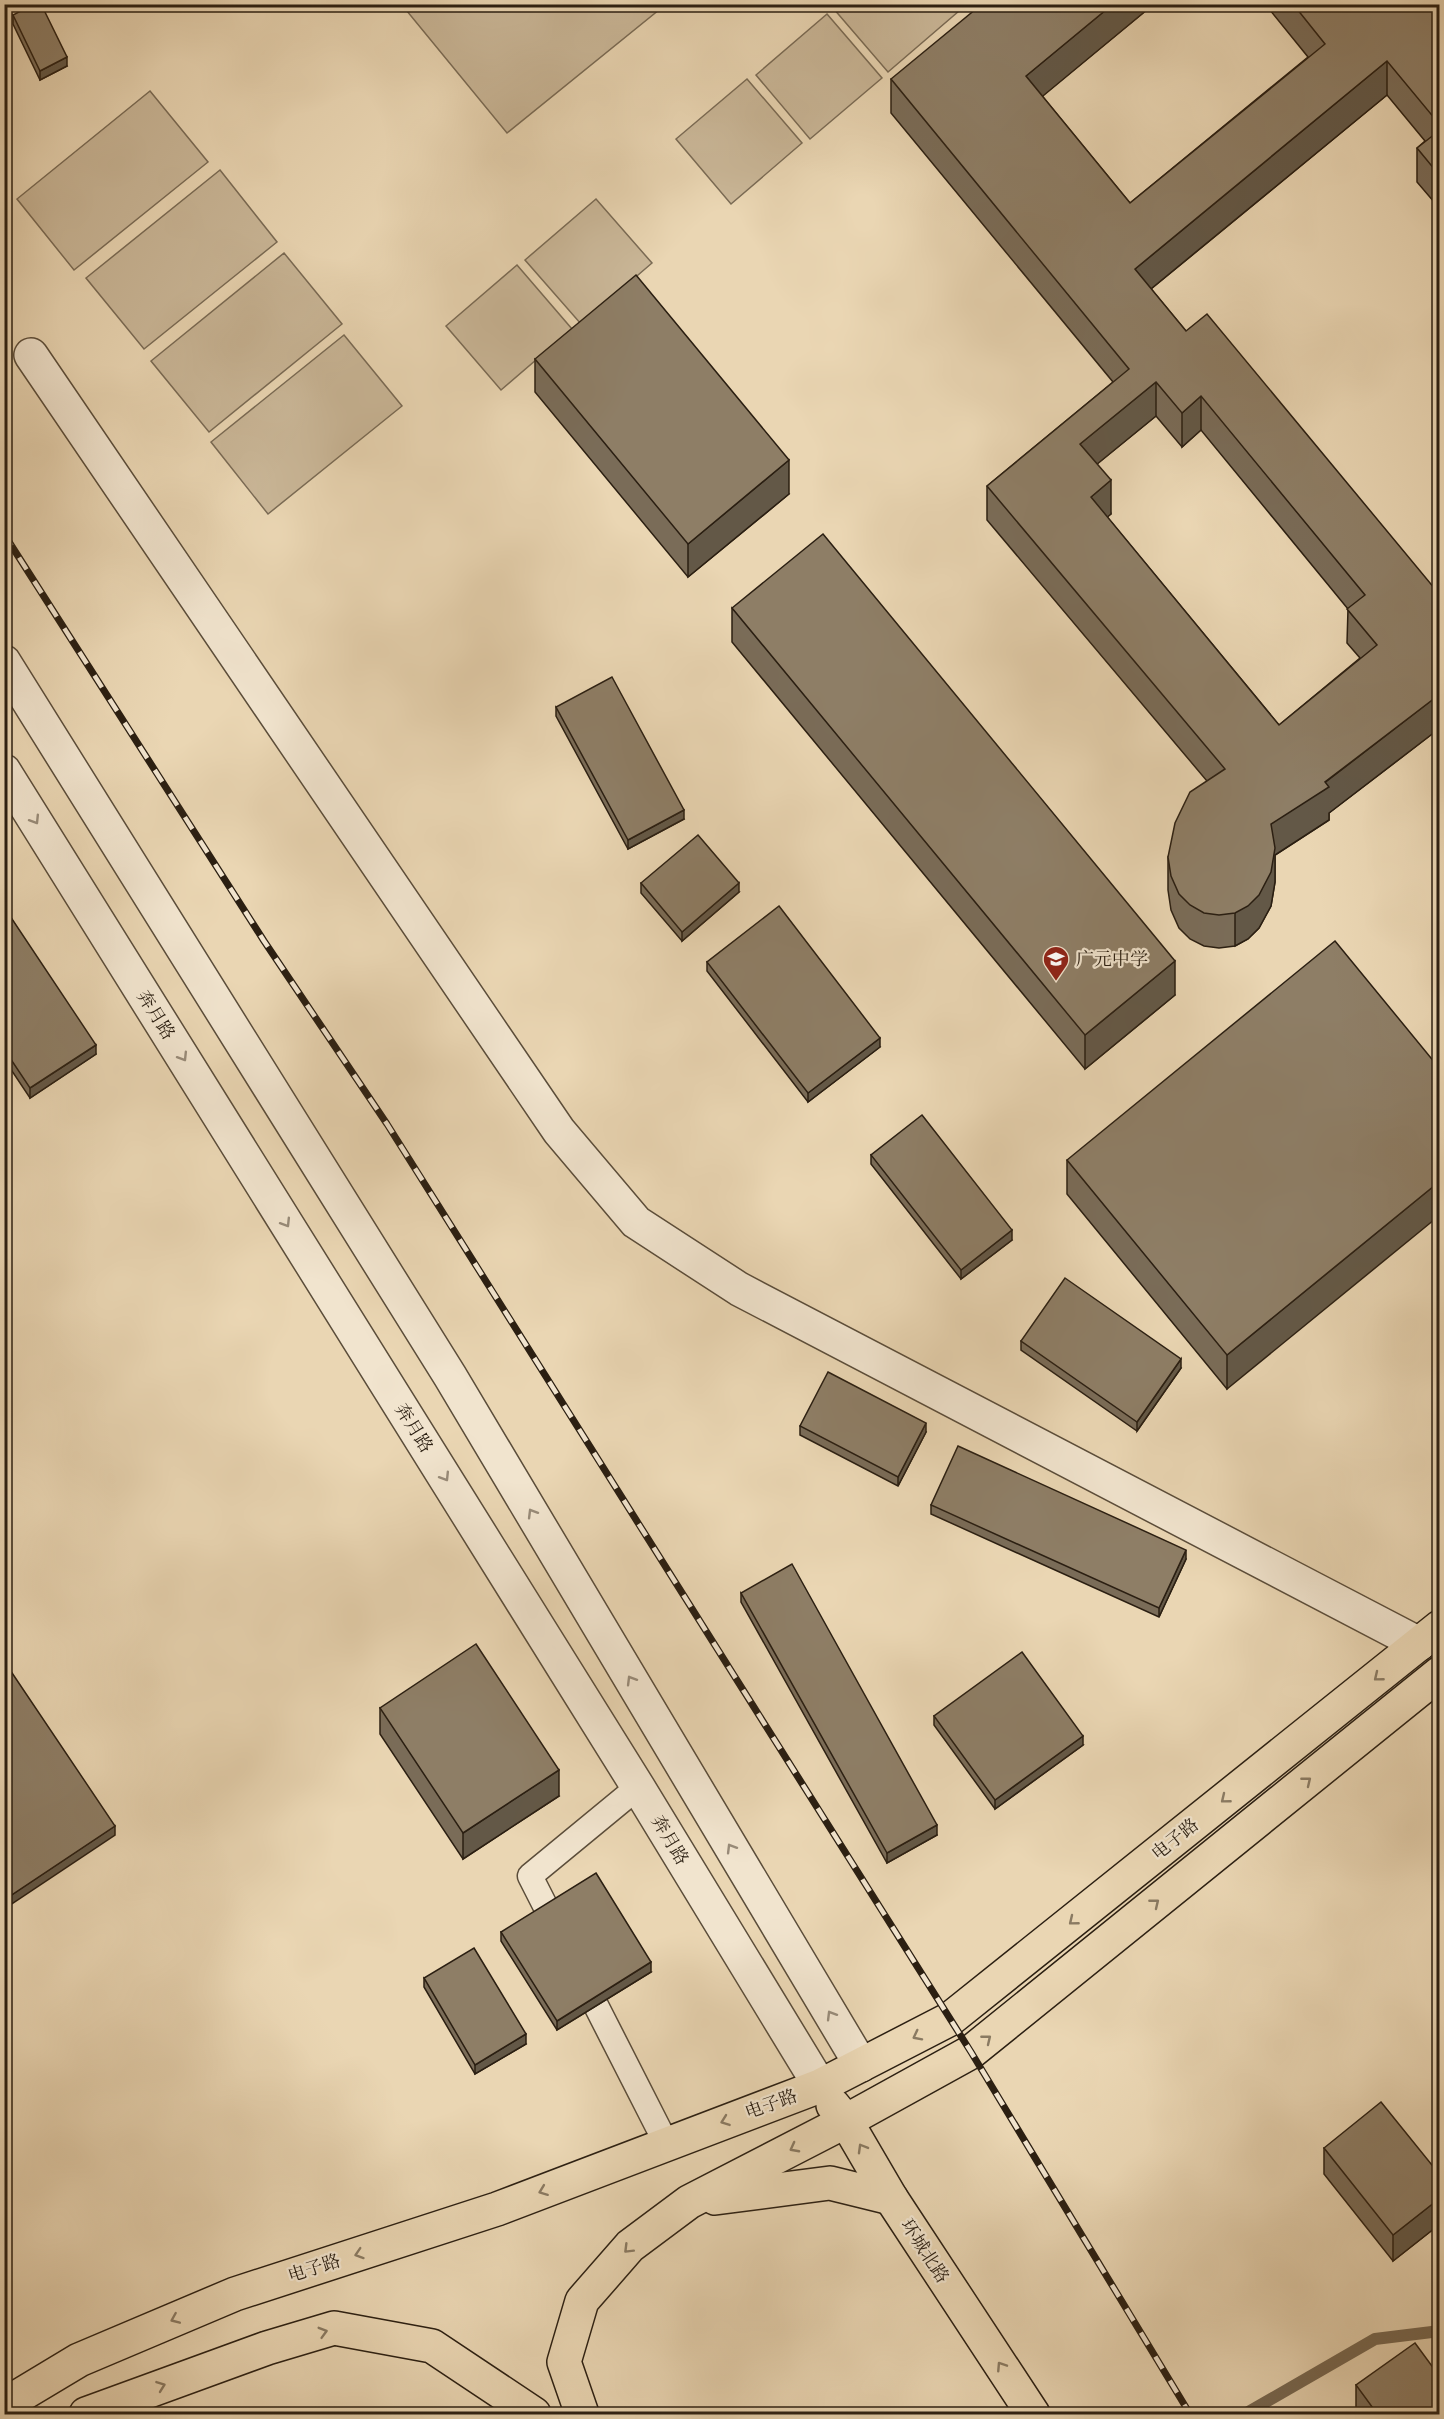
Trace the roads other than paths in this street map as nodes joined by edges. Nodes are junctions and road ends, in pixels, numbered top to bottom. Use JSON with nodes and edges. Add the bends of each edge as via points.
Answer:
{"nodes":[{"id":1,"x":31,"y":355,"type":"dead end"},
{"id":2,"x":4,"y":662,"type":"edge"},
{"id":3,"x":4,"y":771,"type":"edge"},
{"id":4,"x":1429,"y":1636,"type":"edge"},
{"id":5,"x":1440,"y":1673,"type":"edge"},
{"id":6,"x":638,"y":1787,"type":"junction"},
{"id":7,"x":861,"y":2065,"type":"junction"},
{"id":8,"x":820,"y":2086,"type":"junction"},
{"id":9,"x":846,"y":2121,"type":"junction"},
{"id":10,"x":666,"y":2143,"type":"junction"},
{"id":11,"x":891,"y":2198,"type":"junction"},
{"id":12,"x":689,"y":2202,"type":"junction"},
{"id":13,"x":4,"y":2405,"type":"edge"},
{"id":14,"x":86,"y":2415,"type":"edge"},
{"id":15,"x":534,"y":2415,"type":"edge"},
{"id":16,"x":582,"y":2415,"type":"edge"},
{"id":17,"x":1033,"y":2415,"type":"edge"}],
"edges":[{"from":1,"to":4,"type":"street","via":[[560,1131],[636,1222],[739,1289]]},
{"from":7,"to":2,"type":"street","one_way":true,"via":[[450,1376]]},
{"from":3,"to":6,"type":"street","name":"奔月路","one_way":true},
{"from":4,"to":7,"type":"main road","name":"电子路","one_way":true,"via":[[950,2019]]},
{"from":9,"to":5,"type":"main road","name":"电子路","one_way":true,"via":[[971,2052]]},
{"from":6,"to":8,"type":"street","name":"奔月路"},
{"from":6,"to":10,"type":"lane","via":[[530,1876]]},
{"from":7,"to":8,"type":"main road","name":"电子路"},
{"from":8,"to":9,"type":"main road","name":"环城北路"},
{"from":8,"to":10,"type":"main road","name":"电子路","one_way":true},
{"from":11,"to":9,"type":"main road","name":"环城北路","one_way":true},
{"from":9,"to":12,"type":"main road","name":"电子路","one_way":true},
{"from":10,"to":13,"type":"main road","name":"电子路","one_way":true,"via":[[497,2209],[235,2294],[79,2360]]},
{"from":11,"to":12,"type":"main road","via":[[830,2183]]},
{"from":17,"to":11,"type":"main road","name":"环城北路","one_way":true},
{"from":12,"to":16,"type":"main road","name":"电子路","one_way":true,"via":[[630,2246],[582,2301],[564,2362]]},
{"from":14,"to":15,"type":"main road","one_way":true,"via":[[267,2348],[334,2328],[432,2346]]}]}
